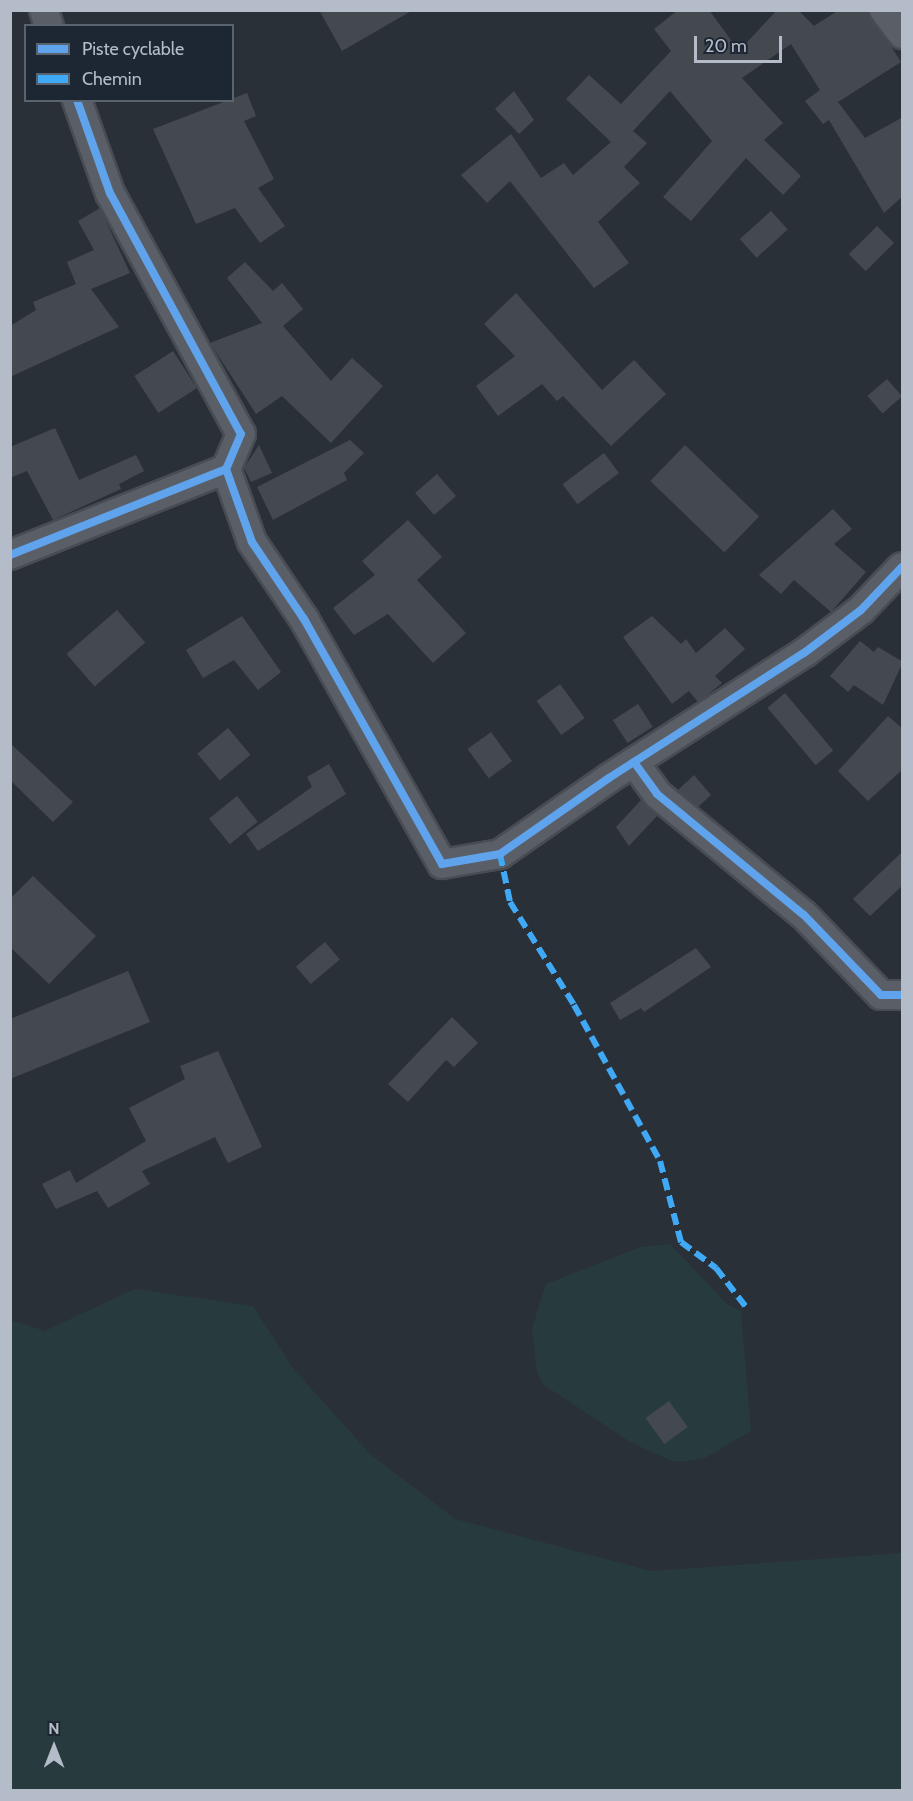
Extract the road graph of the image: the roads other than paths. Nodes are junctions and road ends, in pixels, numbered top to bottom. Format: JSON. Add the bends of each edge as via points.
{"nodes":[{"id":1,"x":884,"y":10,"type":"edge"},
{"id":2,"x":903,"y":34,"type":"edge"},
{"id":3,"x":78,"y":102,"type":"edge"},
{"id":4,"x":226,"y":469,"type":"junction"},
{"id":5,"x":10,"y":555,"type":"edge"},
{"id":6,"x":903,"y":567,"type":"edge"},
{"id":7,"x":634,"y":762,"type":"junction"},
{"id":8,"x":903,"y":996,"type":"edge"}],
"edges":[{"from":1,"to":2,"type":"street"},
{"from":3,"to":4,"type":"street","via":[[110,193],[241,434]]},
{"from":4,"to":5,"type":"street"},
{"from":4,"to":7,"type":"street","via":[[252,543],[304,619],[442,864],[501,854]]},
{"from":6,"to":7,"type":"street","via":[[861,610],[804,653]]},
{"from":7,"to":8,"type":"street","via":[[657,794],[804,915],[881,995]]}]}
